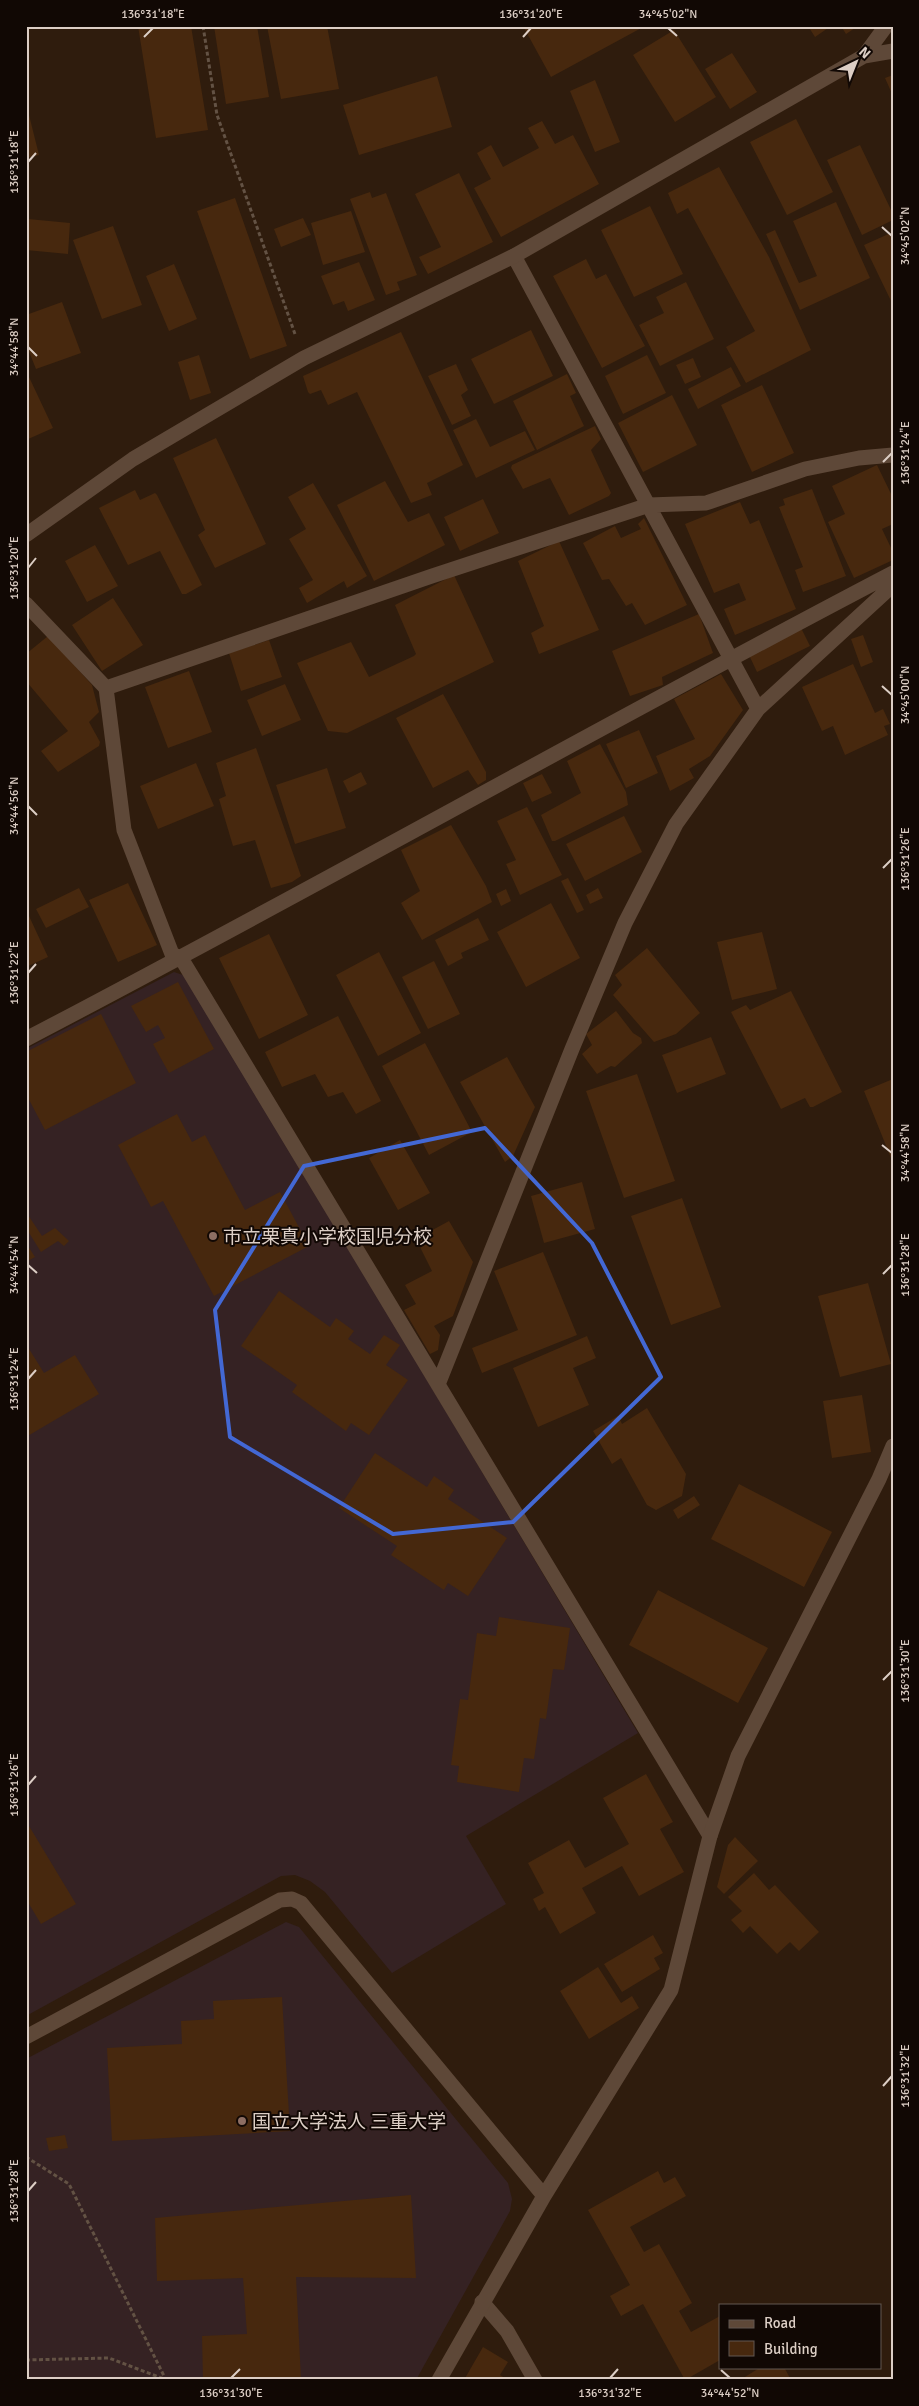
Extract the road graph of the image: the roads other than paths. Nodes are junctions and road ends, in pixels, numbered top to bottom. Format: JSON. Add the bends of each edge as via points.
{"nodes":[{"id":1,"x":886,"y":26,"type":"edge"},
{"id":2,"x":893,"y":51,"type":"edge"},
{"id":3,"x":864,"y":56,"type":"junction"},
{"id":4,"x":514,"y":256,"type":"junction"},
{"id":5,"x":893,"y":455,"type":"edge"},
{"id":6,"x":649,"y":505,"type":"junction"},
{"id":7,"x":26,"y":535,"type":"edge"},
{"id":8,"x":893,"y":573,"type":"edge"},
{"id":9,"x":893,"y":585,"type":"edge"},
{"id":10,"x":26,"y":604,"type":"edge"},
{"id":11,"x":730,"y":658,"type":"junction"},
{"id":12,"x":106,"y":688,"type":"junction"},
{"id":13,"x":758,"y":709,"type":"junction"},
{"id":14,"x":181,"y":958,"type":"junction"},
{"id":15,"x":26,"y":1039,"type":"edge"},
{"id":16,"x":439,"y":1382,"type":"junction"},
{"id":17,"x":893,"y":1446,"type":"edge"},
{"id":18,"x":710,"y":1836,"type":"junction"},
{"id":19,"x":26,"y":2036,"type":"edge"},
{"id":20,"x":544,"y":2196,"type":"junction"},
{"id":21,"x":482,"y":2302,"type":"junction"},
{"id":22,"x":439,"y":2380,"type":"edge"},
{"id":23,"x":535,"y":2380,"type":"edge"}],
"edges":[{"from":1,"to":3,"type":"street"},
{"from":2,"to":3,"type":"street"},
{"from":3,"to":4,"type":"street"},
{"from":4,"to":6,"type":"street"},
{"from":4,"to":7,"type":"street","via":[[304,358],[133,459]]},
{"from":5,"to":6,"type":"street","via":[[805,469],[706,503]]},
{"from":6,"to":11,"type":"street"},
{"from":6,"to":12,"type":"street"},
{"from":8,"to":11,"type":"street"},
{"from":9,"to":13,"type":"street"},
{"from":10,"to":12,"type":"street"},
{"from":11,"to":13,"type":"street"},
{"from":11,"to":14,"type":"street"},
{"from":12,"to":14,"type":"street","via":[[124,830],[172,954]]},
{"from":13,"to":16,"type":"street","via":[[676,824],[625,923]]},
{"from":14,"to":15,"type":"street"},
{"from":14,"to":16,"type":"street"},
{"from":16,"to":18,"type":"street"},
{"from":17,"to":18,"type":"street","via":[[738,1756]]},
{"from":18,"to":20,"type":"street","via":[[671,1990]]},
{"from":19,"to":20,"type":"street","via":[[280,1900],[292,1898],[301,1903]]},
{"from":20,"to":21,"type":"street"},
{"from":21,"to":22,"type":"street"},
{"from":21,"to":23,"type":"street","via":[[507,2331]]}]}
